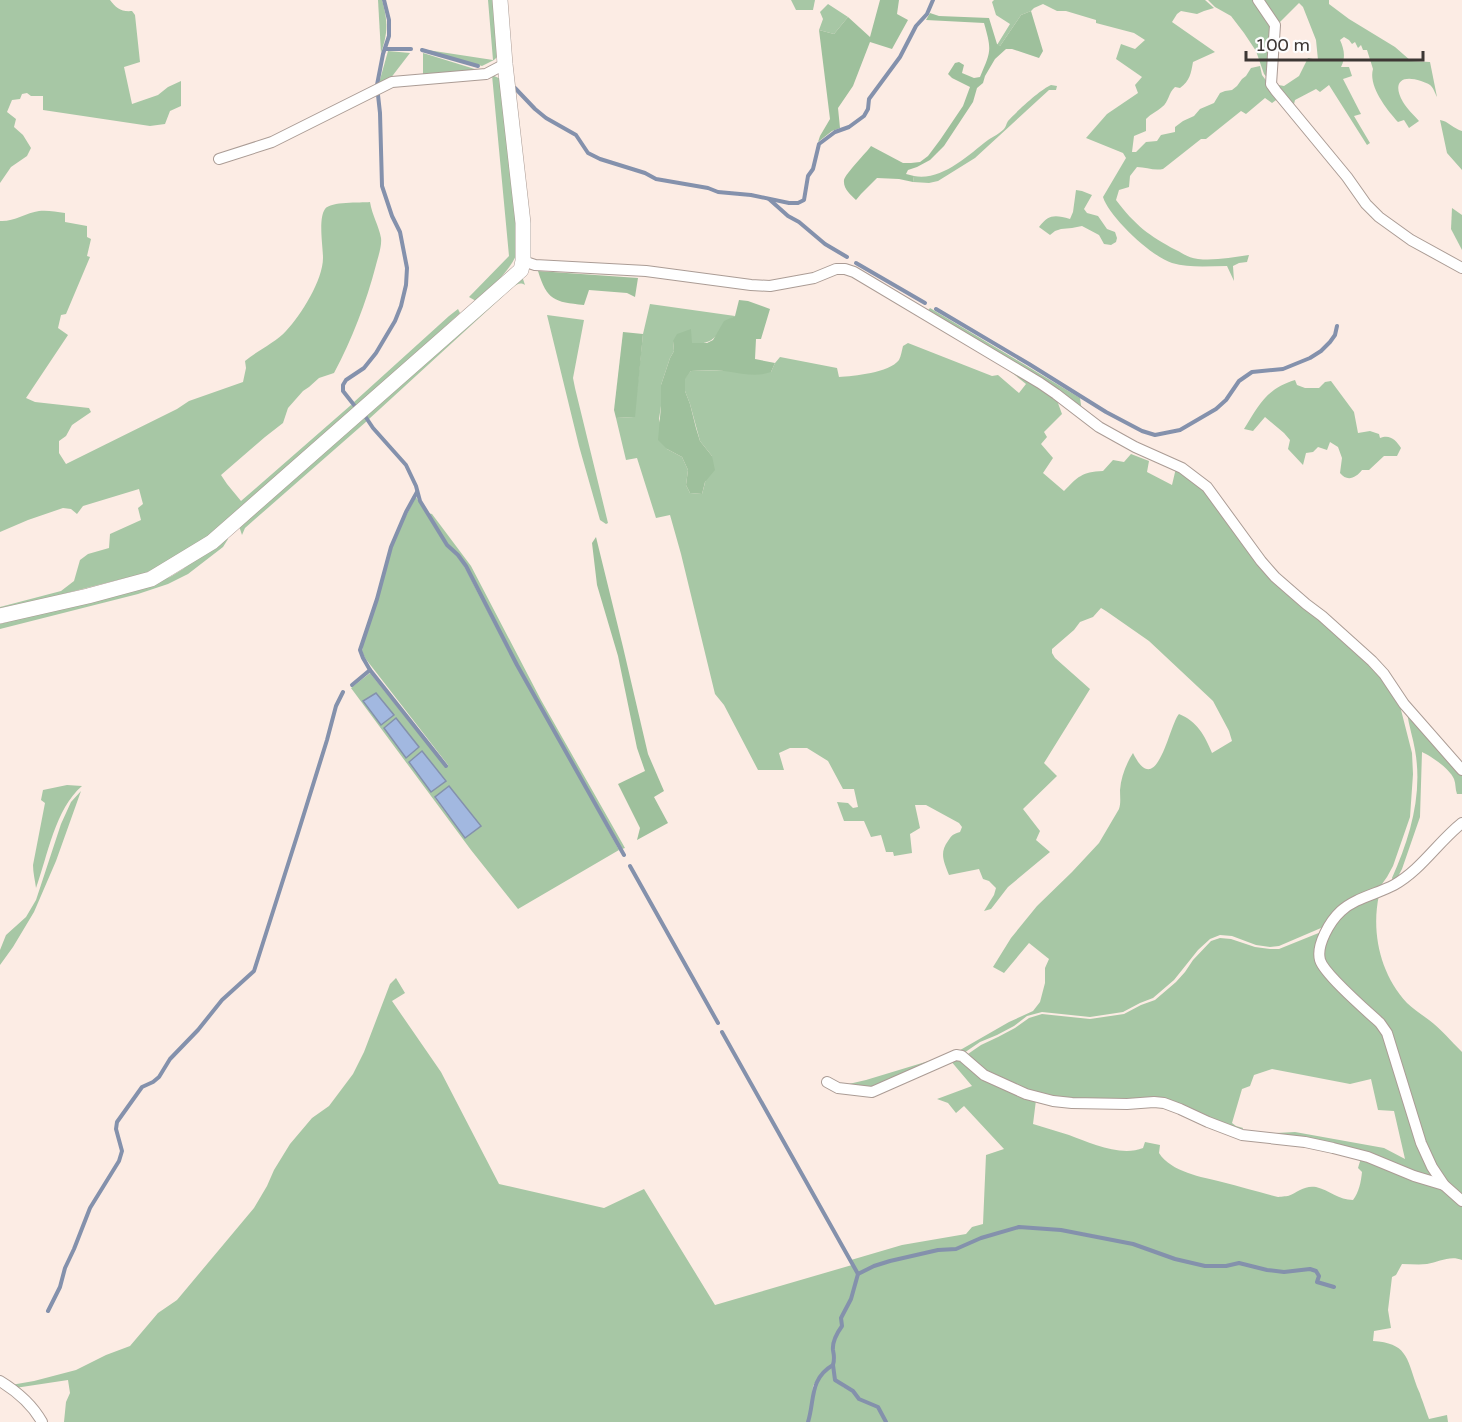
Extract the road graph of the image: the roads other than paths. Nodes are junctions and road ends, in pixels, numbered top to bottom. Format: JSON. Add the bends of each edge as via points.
{"nodes":[{"id":1,"x":500,"y":0,"type":"edge"},
{"id":2,"x":1258,"y":0,"type":"edge"},
{"id":3,"x":505,"y":64,"type":"junction"},
{"id":4,"x":219,"y":159,"type":"dead end"},
{"id":5,"x":523,"y":261,"type":"junction"},
{"id":6,"x":1462,"y":268,"type":"edge"},
{"id":7,"x":0,"y":616,"type":"edge"},
{"id":8,"x":1462,"y":770,"type":"edge"},
{"id":9,"x":1462,"y":823,"type":"edge"},
{"id":10,"x":827,"y":1082,"type":"dead end"},
{"id":11,"x":1444,"y":1185,"type":"junction"},
{"id":12,"x":1462,"y":1201,"type":"edge"},
{"id":13,"x":0,"y":1381,"type":"edge"},
{"id":14,"x":42,"y":1422,"type":"edge"}],
"edges":[{"from":1,"to":3,"type":"main road"},
{"from":2,"to":6,"type":"street","via":[[1275,25],[1271,84],[1276,91],[1379,217]]},
{"from":3,"to":4,"type":"street","via":[[486,74],[392,82],[272,142]]},
{"from":3,"to":5,"type":"main road","via":[[523,223]]},
{"from":5,"to":7,"type":"main road","via":[[521,270],[500,289],[212,542],[151,579]]},
{"from":5,"to":8,"type":"street","via":[[760,286],[806,280],[836,269],[860,275],[1040,383],[1099,428],[1196,478],[1275,577],[1372,661]]},
{"from":9,"to":11,"type":"street","via":[[1410,874],[1340,912],[1323,936],[1319,950],[1320,961],[1328,973],[1387,1033],[1421,1143]]},
{"from":10,"to":11,"type":"street","via":[[838,1088],[872,1092],[956,1055],[962,1056],[984,1075],[1026,1094],[1072,1103],[1164,1103],[1242,1135],[1333,1148]]},
{"from":11,"to":12,"type":"street"},
{"from":13,"to":14,"type":"street","via":[[22,1396]]}]}
